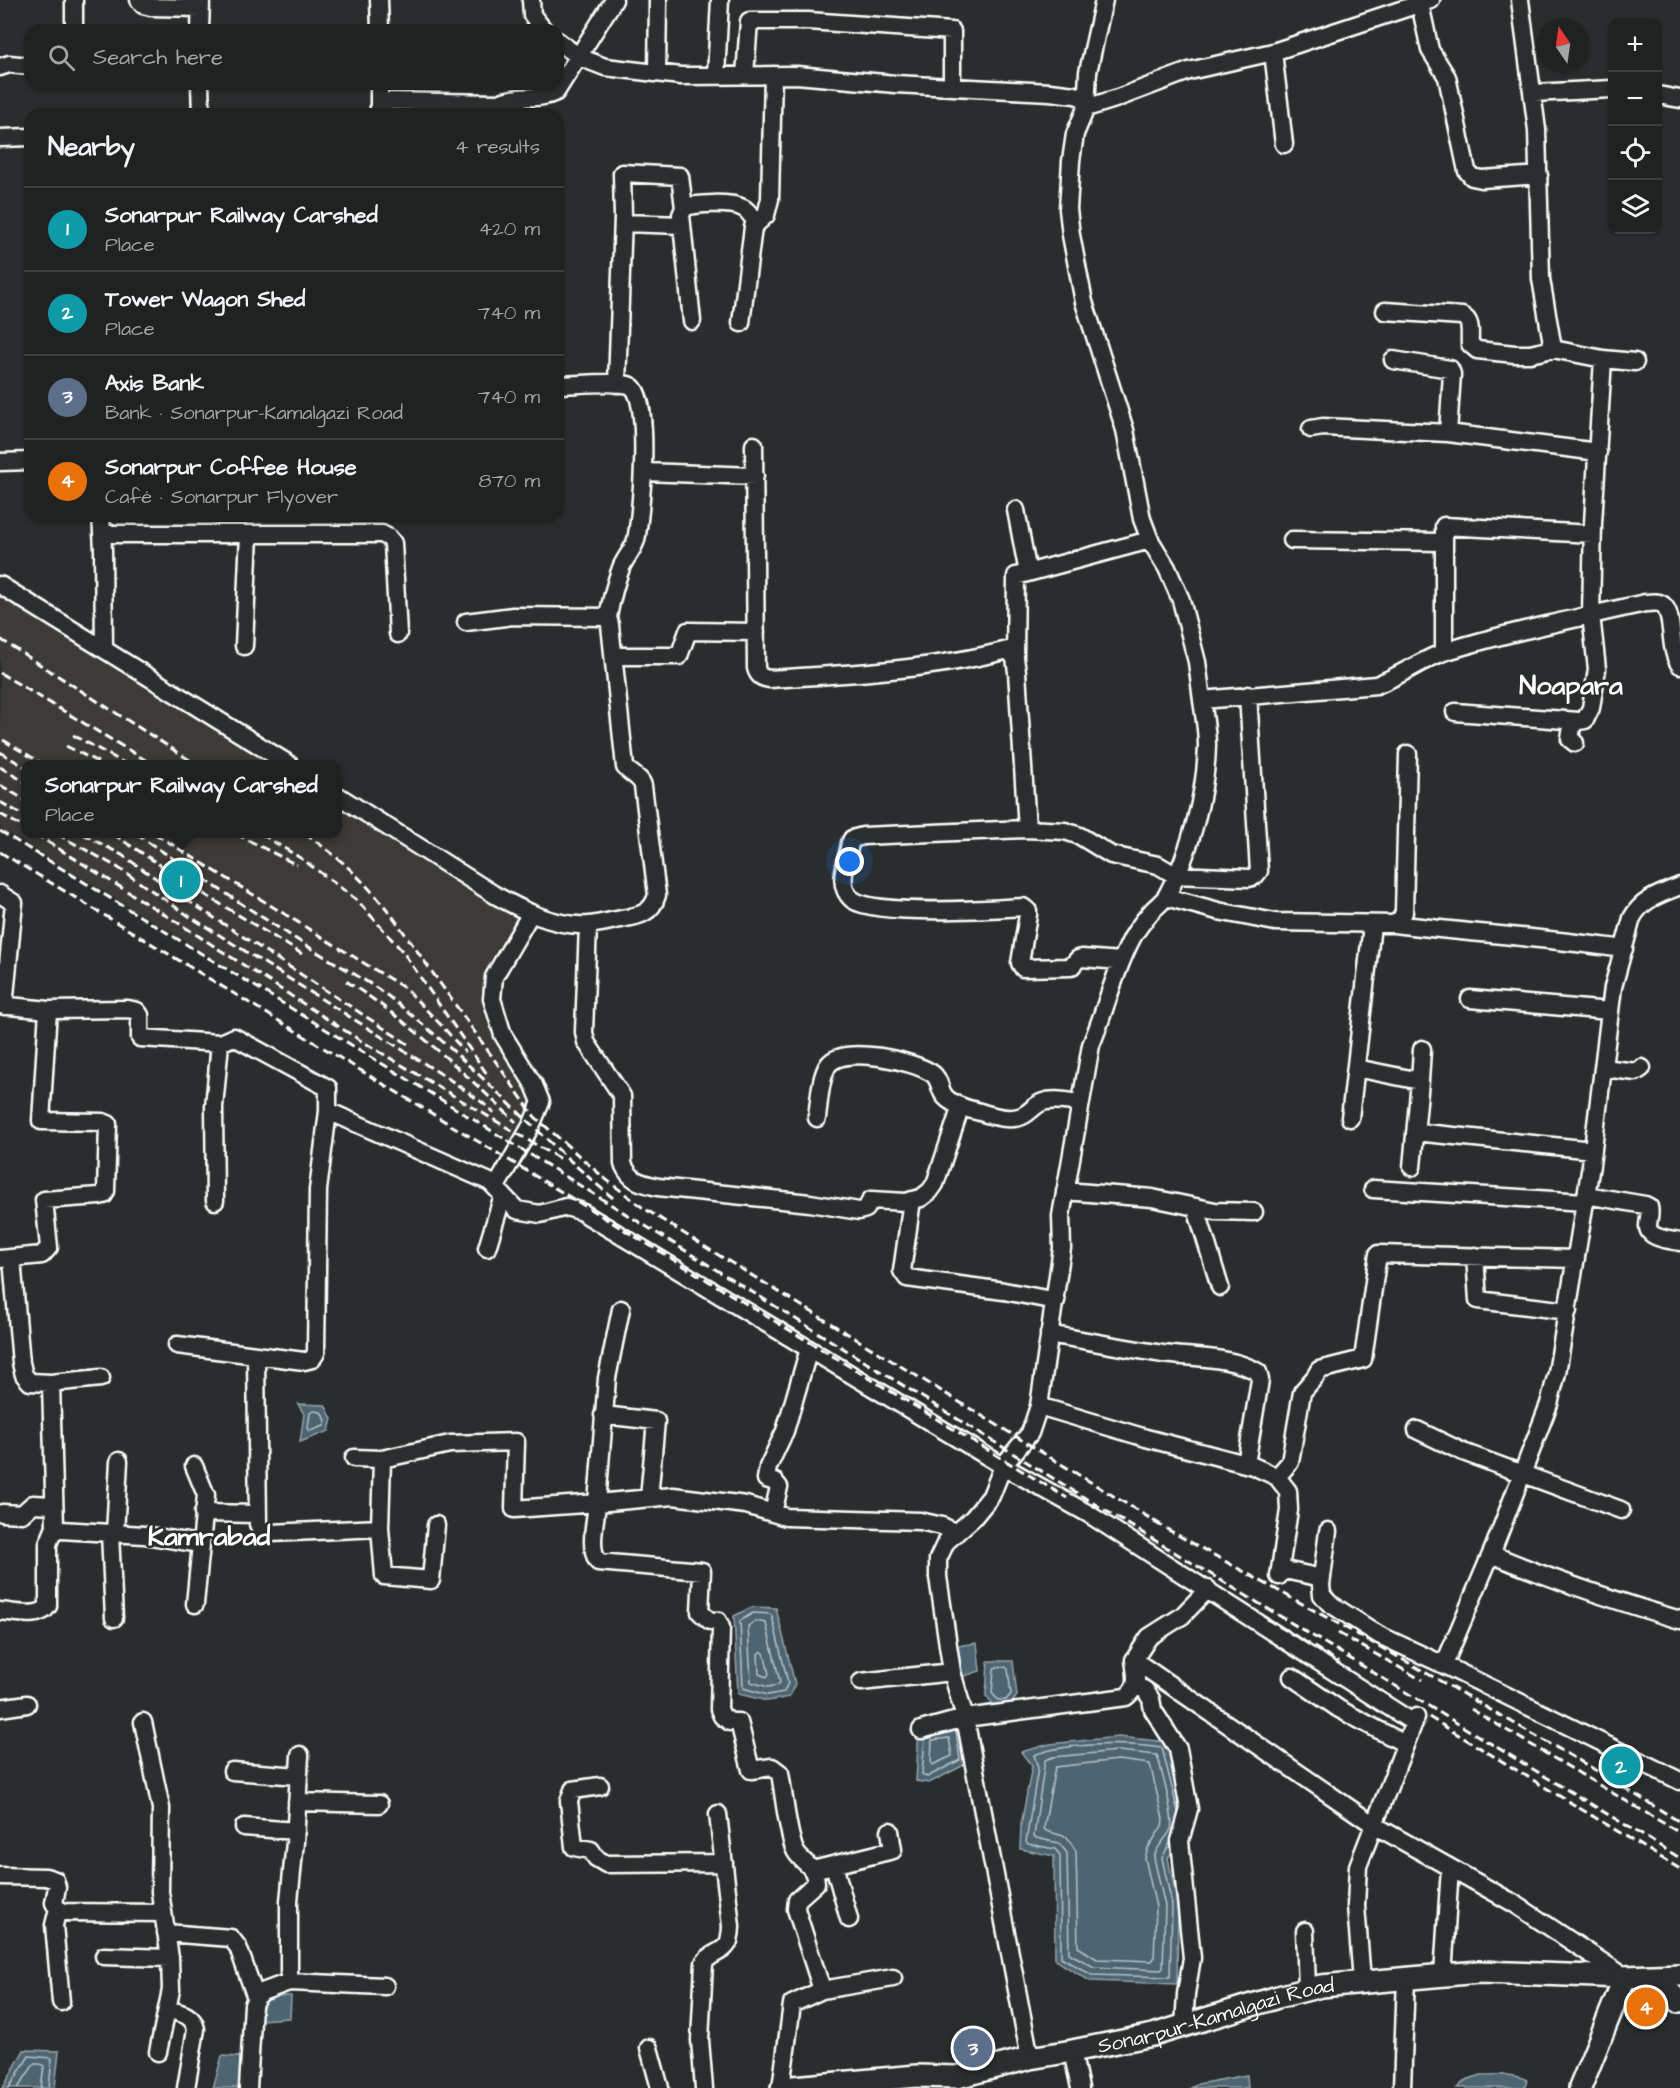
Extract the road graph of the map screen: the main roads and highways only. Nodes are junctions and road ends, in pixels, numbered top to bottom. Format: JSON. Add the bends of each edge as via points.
{"nodes":[{"id":1,"x":1680,"y":1976,"type":"edge"},
{"id":2,"x":1625,"y":1977,"type":"junction"},
{"id":3,"x":1653,"y":1977,"type":"junction"},
{"id":4,"x":1680,"y":2002,"type":"edge"},
{"id":5,"x":781,"y":2088,"type":"edge"},
{"id":6,"x":1580,"y":2088,"type":"edge"}],
"edges":[{"from":1,"to":3,"type":"main road","name":"Sonarpur-Kamalgazi Road"},
{"from":2,"to":3,"type":"main road","name":"Sonarpur-Kamalgazi Road"},
{"from":2,"to":5,"type":"main road","name":"Sonarpur-Kamalgazi Road","via":[[1479,1972],[1362,1981],[1307,1989],[1153,2035],[1030,2058],[957,2077],[917,2076]]},
{"from":2,"to":6,"type":"main road"},
{"from":3,"to":4,"type":"main road"}]}
